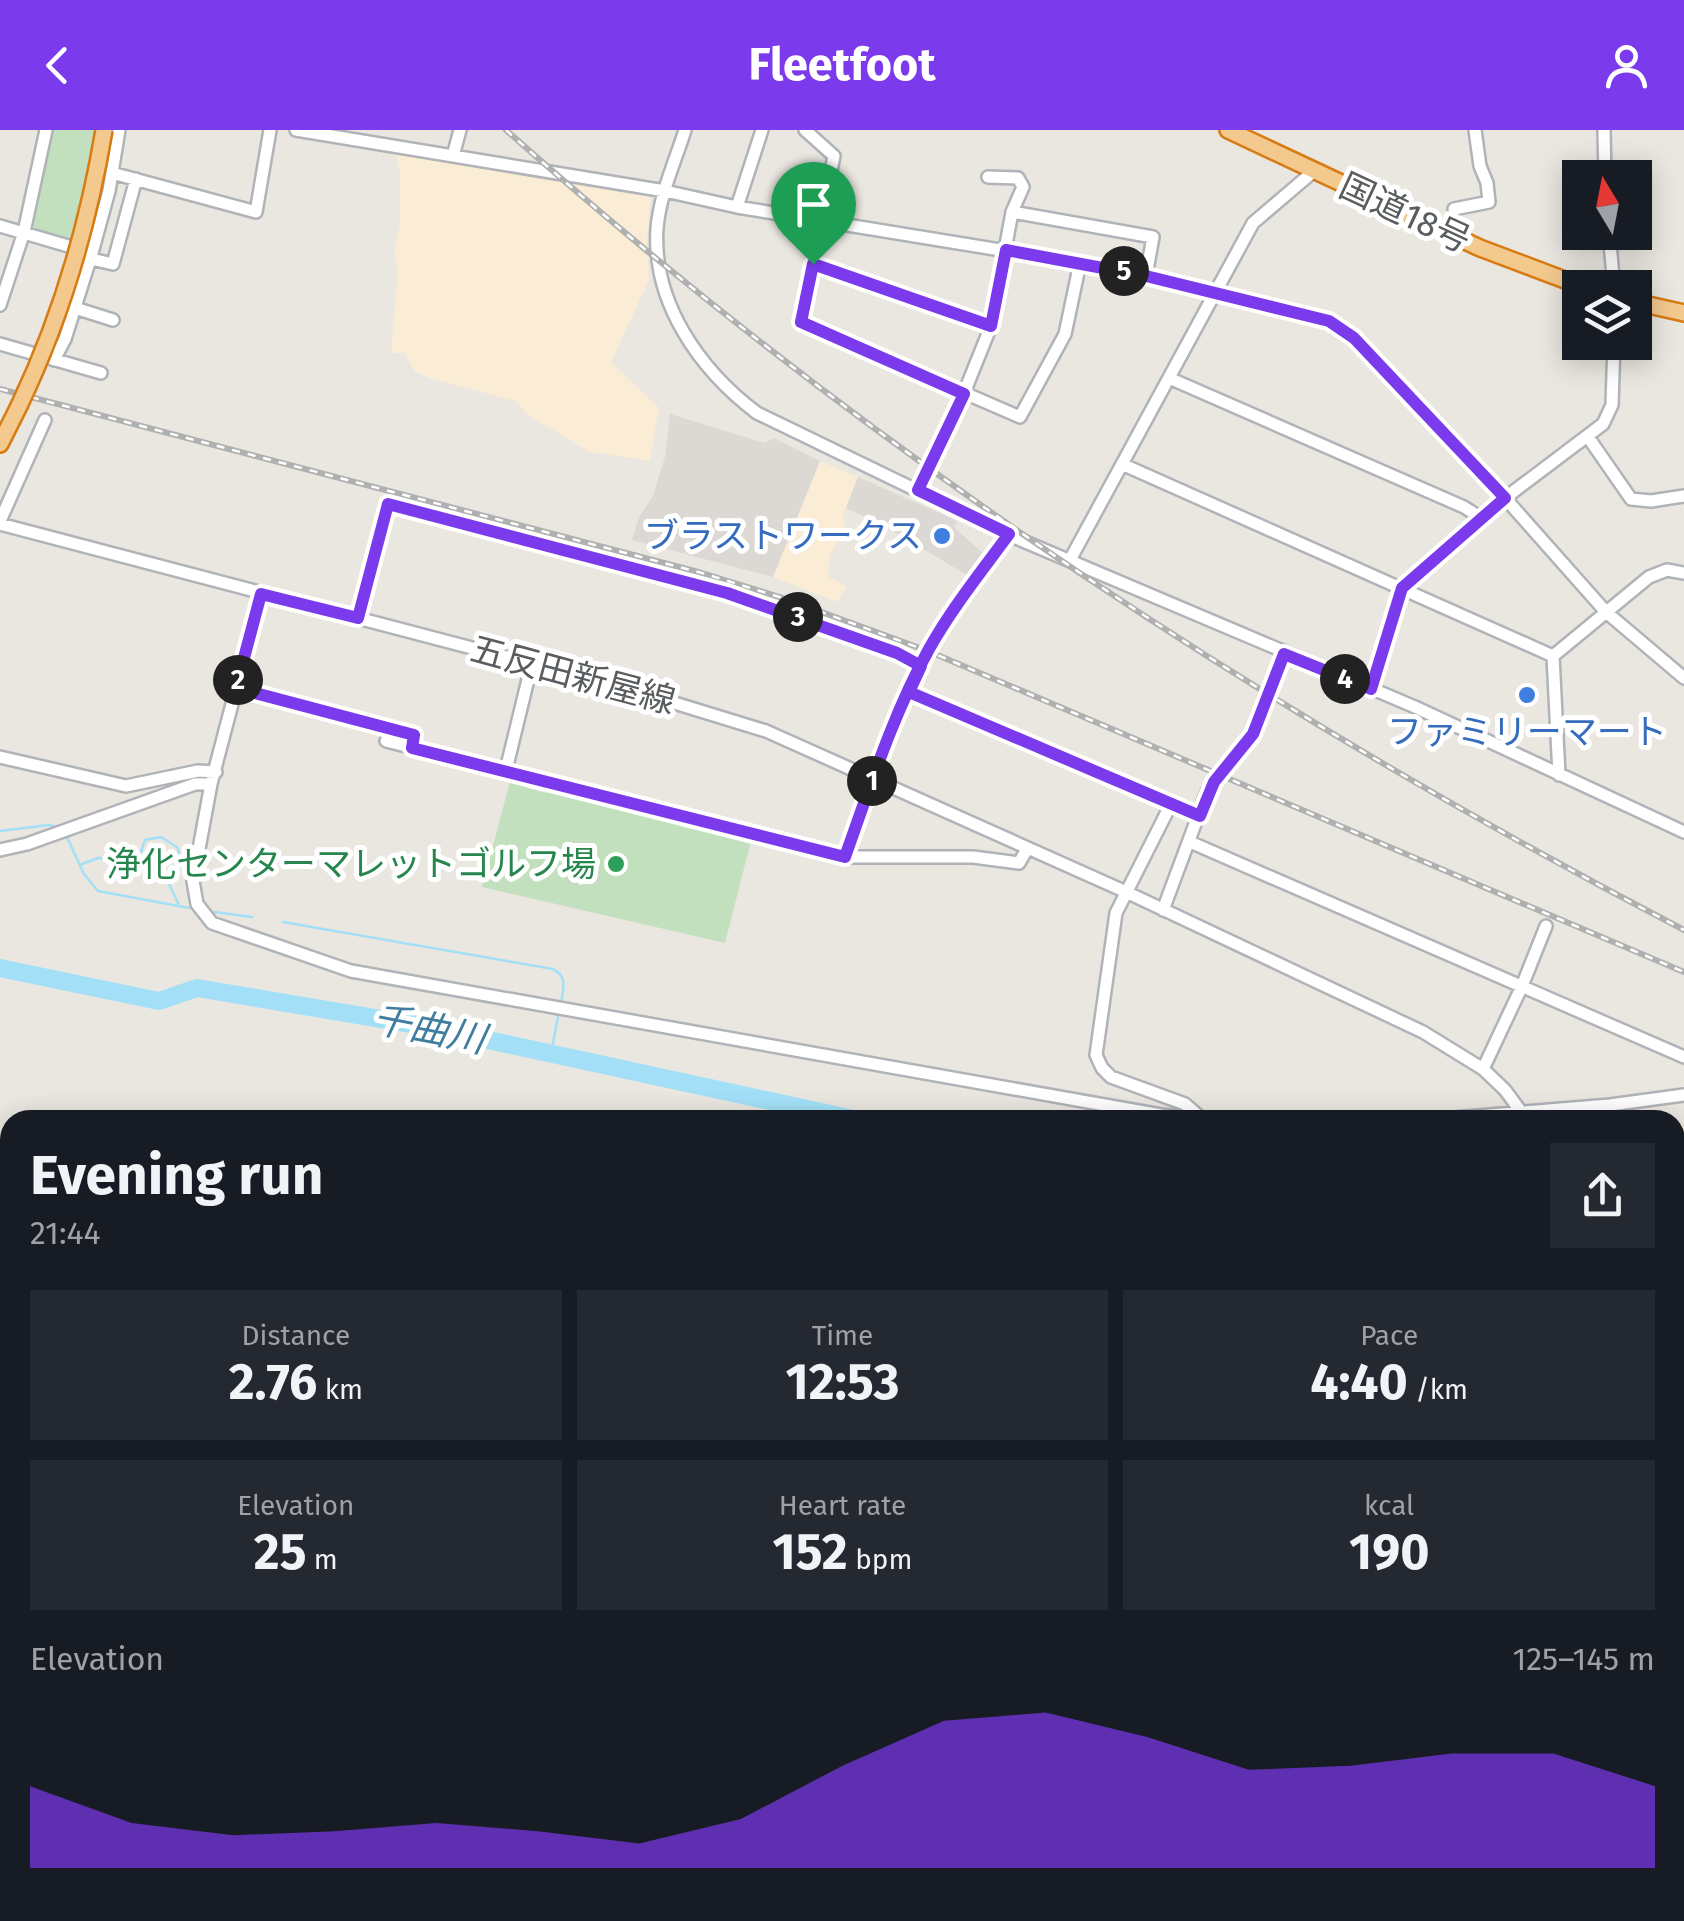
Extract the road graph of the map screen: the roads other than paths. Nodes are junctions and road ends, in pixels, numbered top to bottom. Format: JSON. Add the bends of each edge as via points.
{"nodes":[{"id":1,"x":46,"y":130,"type":"edge"},
{"id":2,"x":104,"y":130,"type":"edge"},
{"id":3,"x":119,"y":130,"type":"edge"},
{"id":4,"x":270,"y":130,"type":"edge"},
{"id":5,"x":296,"y":130,"type":"edge"},
{"id":6,"x":460,"y":130,"type":"edge"},
{"id":7,"x":686,"y":130,"type":"edge"},
{"id":8,"x":762,"y":130,"type":"edge"},
{"id":9,"x":805,"y":130,"type":"edge"},
{"id":10,"x":1228,"y":130,"type":"edge"},
{"id":11,"x":1476,"y":130,"type":"edge"},
{"id":12,"x":1604,"y":130,"type":"edge"},
{"id":13,"x":453,"y":156,"type":"junction"},
{"id":14,"x":1605,"y":160,"type":"edge"},
{"id":15,"x":1314,"y":171,"type":"junction"},
{"id":16,"x":112,"y":173,"type":"junction"},
{"id":17,"x":988,"y":178,"type":"dead end"},
{"id":18,"x":136,"y":179,"type":"junction"},
{"id":19,"x":665,"y":191,"type":"junction"},
{"id":20,"x":737,"y":208,"type":"junction"},
{"id":21,"x":1454,"y":209,"type":"dead end"},
{"id":22,"x":1012,"y":212,"type":"junction"},
{"id":23,"x":820,"y":221,"type":"junction"},
{"id":24,"x":0,"y":226,"type":"edge"},
{"id":25,"x":24,"y":232,"type":"junction"},
{"id":26,"x":1006,"y":250,"type":"junction"},
{"id":27,"x":92,"y":256,"type":"junction"},
{"id":28,"x":1080,"y":263,"type":"junction"},
{"id":29,"x":813,"y":264,"type":"junction"},
{"id":30,"x":1146,"y":276,"type":"junction"},
{"id":31,"x":1562,"y":279,"type":"edge"},
{"id":32,"x":1217,"y":294,"type":"junction"},
{"id":33,"x":0,"y":305,"type":"edge"},
{"id":34,"x":1652,"y":306,"type":"edge"},
{"id":35,"x":75,"y":308,"type":"junction"},
{"id":36,"x":1684,"y":313,"type":"edge"},
{"id":37,"x":113,"y":320,"type":"dead end"},
{"id":38,"x":991,"y":326,"type":"junction"},
{"id":39,"x":0,"y":344,"type":"edge"},
{"id":40,"x":54,"y":360,"type":"junction"},
{"id":41,"x":1613,"y":360,"type":"edge"},
{"id":42,"x":101,"y":373,"type":"dead end"},
{"id":43,"x":1169,"y":378,"type":"junction"},
{"id":44,"x":964,"y":394,"type":"junction"},
{"id":45,"x":44,"y":420,"type":"dead end"},
{"id":46,"x":1588,"y":437,"type":"junction"},
{"id":47,"x":0,"y":444,"type":"edge"},
{"id":48,"x":1124,"y":464,"type":"junction"},
{"id":49,"x":918,"y":490,"type":"junction"},
{"id":50,"x":1684,"y":496,"type":"edge"},
{"id":51,"x":1505,"y":498,"type":"junction"},
{"id":52,"x":1481,"y":518,"type":"junction"},
{"id":53,"x":0,"y":522,"type":"edge"},
{"id":54,"x":1009,"y":534,"type":"junction"},
{"id":55,"x":1071,"y":558,"type":"junction"},
{"id":56,"x":1684,"y":573,"type":"edge"},
{"id":57,"x":1402,"y":588,"type":"junction"},
{"id":58,"x":261,"y":594,"type":"junction"},
{"id":59,"x":1606,"y":612,"type":"junction"},
{"id":60,"x":358,"y":618,"type":"junction"},
{"id":61,"x":1284,"y":654,"type":"junction"},
{"id":62,"x":1552,"y":656,"type":"junction"},
{"id":63,"x":532,"y":662,"type":"junction"},
{"id":64,"x":921,"y":666,"type":"junction"},
{"id":65,"x":1684,"y":678,"type":"edge"},
{"id":66,"x":236,"y":688,"type":"junction"},
{"id":67,"x":1371,"y":689,"type":"junction"},
{"id":68,"x":909,"y":692,"type":"junction"},
{"id":69,"x":386,"y":741,"type":"dead end"},
{"id":70,"x":412,"y":748,"type":"junction"},
{"id":71,"x":0,"y":757,"type":"edge"},
{"id":72,"x":506,"y":770,"type":"junction"},
{"id":73,"x":1560,"y":775,"type":"junction"},
{"id":74,"x":214,"y":778,"type":"junction"},
{"id":75,"x":874,"y":778,"type":"junction"},
{"id":76,"x":1170,"y":806,"type":"junction"},
{"id":77,"x":1200,"y":816,"type":"junction"},
{"id":78,"x":1684,"y":832,"type":"edge"},
{"id":79,"x":1190,"y":842,"type":"junction"},
{"id":80,"x":1026,"y":849,"type":"junction"},
{"id":81,"x":0,"y":850,"type":"edge"},
{"id":82,"x":845,"y":857,"type":"junction"},
{"id":83,"x":1124,"y":891,"type":"junction"},
{"id":84,"x":1163,"y":910,"type":"junction"},
{"id":85,"x":1546,"y":926,"type":"dead end"},
{"id":86,"x":1522,"y":986,"type":"junction"},
{"id":87,"x":1684,"y":1057,"type":"edge"},
{"id":88,"x":1483,"y":1069,"type":"junction"},
{"id":89,"x":1684,"y":1095,"type":"edge"},
{"id":90,"x":1139,"y":1110,"type":"edge"},
{"id":91,"x":1194,"y":1110,"type":"edge"},
{"id":92,"x":1519,"y":1110,"type":"edge"},
{"id":93,"x":1576,"y":1110,"type":"edge"}],
"edges":[{"from":1,"to":25,"type":"street"},
{"from":2,"to":47,"type":"highway","bridge":true,"via":[[72,272]]},
{"from":3,"to":16,"type":"street"},
{"from":4,"to":18,"type":"street","via":[[256,212]]},
{"from":5,"to":13,"type":"street"},
{"from":6,"to":13,"type":"street"},
{"from":7,"to":19,"type":"street"},
{"from":8,"to":20,"type":"street"},
{"from":9,"to":23,"type":"street","via":[[834,156]]},
{"from":10,"to":15,"type":"highway","name":"国道18号"},
{"from":11,"to":21,"type":"street","via":[[1489,202]]},
{"from":12,"to":14,"type":"street"},
{"from":13,"to":19,"type":"street"},
{"from":15,"to":31,"type":"highway","name":"国道18号"},
{"from":15,"to":32,"type":"street","via":[[1253,223]]},
{"from":16,"to":18,"type":"street"},
{"from":16,"to":27,"type":"street"},
{"from":17,"to":22,"type":"street","via":[[1018,178],[1022,187]]},
{"from":18,"to":27,"type":"street","via":[[112,264]]},
{"from":19,"to":20,"type":"street"},
{"from":19,"to":49,"type":"street","via":[[659,266],[697,354],[768,420]]},
{"from":20,"to":23,"type":"street"},
{"from":22,"to":26,"type":"street"},
{"from":22,"to":30,"type":"street","via":[[1152,237]]},
{"from":23,"to":26,"type":"street"},
{"from":23,"to":29,"type":"street"},
{"from":24,"to":25,"type":"street"},
{"from":25,"to":27,"type":"street"},
{"from":25,"to":33,"type":"street"},
{"from":26,"to":28,"type":"street"},
{"from":26,"to":38,"type":"street"},
{"from":27,"to":35,"type":"street"},
{"from":28,"to":30,"type":"street"},
{"from":28,"to":44,"type":"street","via":[[1065,334],[1020,417]]},
{"from":29,"to":38,"type":"street"},
{"from":29,"to":44,"type":"street","via":[[801,322]]},
{"from":30,"to":32,"type":"street"},
{"from":32,"to":43,"type":"street"},
{"from":32,"to":51,"type":"street","via":[[1342,328]]},
{"from":34,"to":36,"type":"highway"},
{"from":35,"to":37,"type":"street"},
{"from":35,"to":40,"type":"street"},
{"from":38,"to":44,"type":"street"},
{"from":39,"to":40,"type":"street"},
{"from":40,"to":42,"type":"street"},
{"from":41,"to":46,"type":"street","via":[[1612,406]]},
{"from":43,"to":48,"type":"street"},
{"from":43,"to":52,"type":"street"},
{"from":44,"to":49,"type":"street"},
{"from":45,"to":53,"type":"street"},
{"from":46,"to":50,"type":"street","via":[[1631,499]]},
{"from":46,"to":51,"type":"street"},
{"from":48,"to":55,"type":"street"},
{"from":48,"to":57,"type":"street"},
{"from":49,"to":54,"type":"street"},
{"from":51,"to":52,"type":"street"},
{"from":51,"to":59,"type":"street"},
{"from":52,"to":57,"type":"street"},
{"from":53,"to":58,"type":"street","name":"五反田新屋線"},
{"from":54,"to":55,"type":"street"},
{"from":54,"to":64,"type":"street"},
{"from":55,"to":61,"type":"street"},
{"from":56,"to":59,"type":"street","via":[[1649,577]]},
{"from":57,"to":62,"type":"street"},
{"from":57,"to":67,"type":"street"},
{"from":58,"to":60,"type":"street","name":"五反田新屋線"},
{"from":58,"to":66,"type":"street"},
{"from":59,"to":62,"type":"street"},
{"from":59,"to":65,"type":"street"},
{"from":60,"to":63,"type":"street","name":"五反田新屋線"},
{"from":60,"to":64,"type":"street","via":[[388,504],[727,593]]},
{"from":61,"to":67,"type":"street"},
{"from":61,"to":77,"type":"street","via":[[1253,734],[1214,782]]},
{"from":62,"to":73,"type":"street"},
{"from":63,"to":72,"type":"street"},
{"from":63,"to":75,"type":"street","name":"五反田新屋線","via":[[728,718]]},
{"from":64,"to":68,"type":"street"},
{"from":66,"to":70,"type":"street","via":[[414,735]]},
{"from":66,"to":74,"type":"street"},
{"from":67,"to":73,"type":"street"},
{"from":68,"to":75,"type":"street"},
{"from":68,"to":76,"type":"street"},
{"from":69,"to":70,"type":"street"},
{"from":70,"to":72,"type":"street"},
{"from":71,"to":74,"type":"street","via":[[126,786],[198,771]]},
{"from":72,"to":82,"type":"street"},
{"from":73,"to":78,"type":"street"},
{"from":74,"to":81,"type":"street"},
{"from":74,"to":90,"type":"street","via":[[194,881],[202,913],[212,923],[351,972]]},
{"from":75,"to":80,"type":"street","name":"五反田新屋線"},
{"from":75,"to":82,"type":"street"},
{"from":76,"to":77,"type":"street"},
{"from":76,"to":83,"type":"street"},
{"from":77,"to":79,"type":"street"},
{"from":79,"to":84,"type":"street"},
{"from":79,"to":86,"type":"street"},
{"from":80,"to":82,"type":"street","via":[[1019,863]]},
{"from":80,"to":83,"type":"street","name":"五反田新屋線"},
{"from":83,"to":84,"type":"street","name":"五反田新屋線"},
{"from":83,"to":91,"type":"street","via":[[1111,933],[1098,1062],[1111,1077]]},
{"from":84,"to":88,"type":"street","name":"五反田新屋線","via":[[1423,1032]]},
{"from":85,"to":86,"type":"street"},
{"from":86,"to":87,"type":"street"},
{"from":86,"to":88,"type":"street"},
{"from":88,"to":92,"type":"street","name":"五反田新屋線"},
{"from":89,"to":93,"type":"street"}]}
